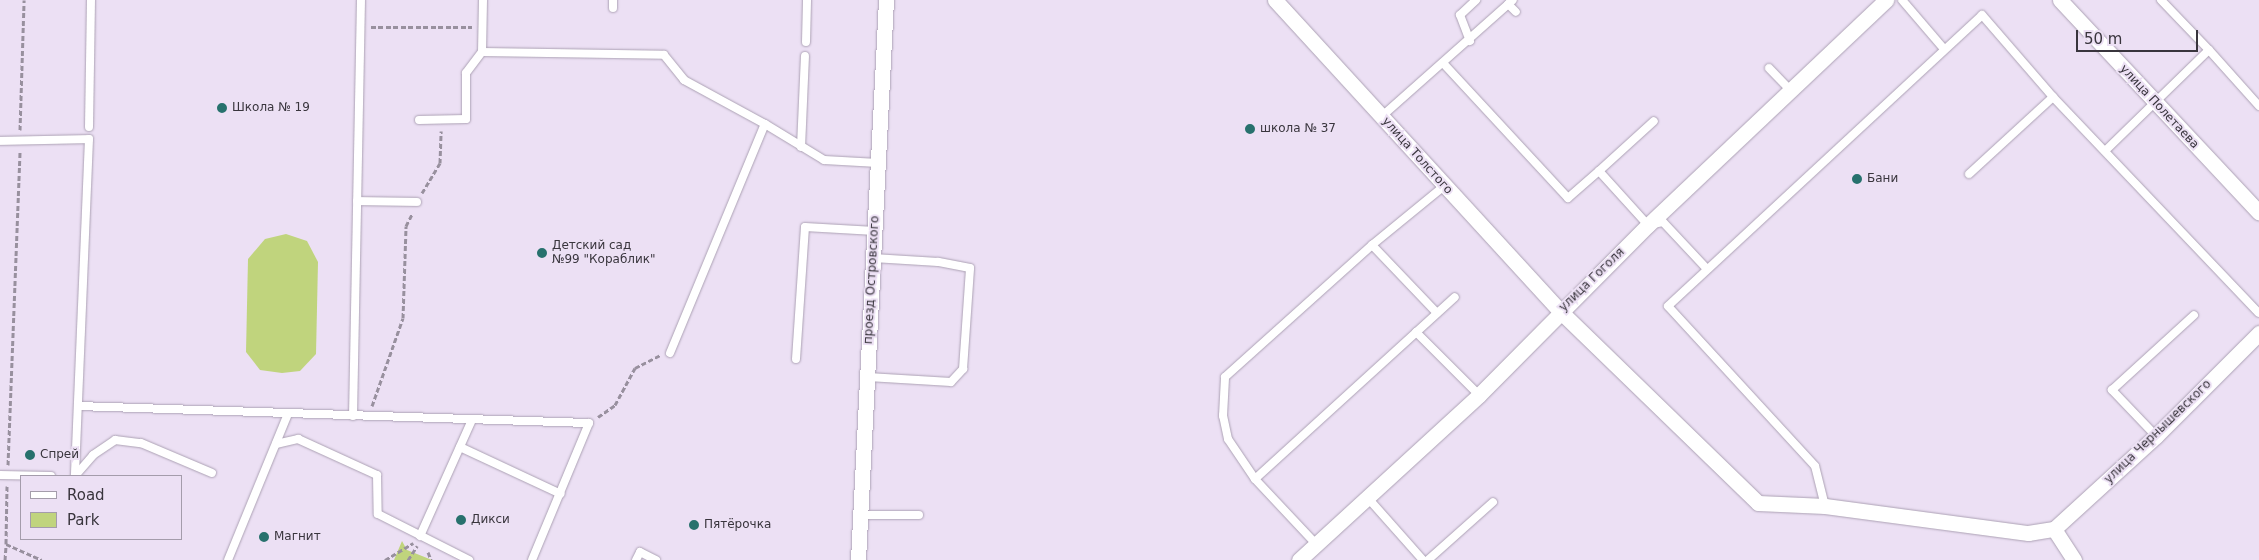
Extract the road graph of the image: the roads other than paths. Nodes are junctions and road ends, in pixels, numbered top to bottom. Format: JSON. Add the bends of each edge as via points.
{"nodes":[{"id":1,"x":91,"y":0,"type":"edge"},
{"id":2,"x":361,"y":0,"type":"edge"},
{"id":3,"x":483,"y":0,"type":"edge"},
{"id":4,"x":807,"y":0,"type":"edge"},
{"id":5,"x":886,"y":0,"type":"edge"},
{"id":6,"x":1276,"y":0,"type":"edge"},
{"id":7,"x":1476,"y":0,"type":"edge"},
{"id":8,"x":1886,"y":0,"type":"edge"},
{"id":9,"x":1902,"y":0,"type":"edge"},
{"id":10,"x":2060,"y":0,"type":"edge"},
{"id":11,"x":2161,"y":0,"type":"edge"},
{"id":12,"x":1511,"y":2,"type":"edge"},
{"id":13,"x":1516,"y":12,"type":"dead end"},
{"id":14,"x":1470,"y":41,"type":"junction"},
{"id":15,"x":806,"y":42,"type":"dead end"},
{"id":16,"x":1944,"y":49,"type":"junction"},
{"id":17,"x":2209,"y":50,"type":"junction"},
{"id":18,"x":482,"y":52,"type":"junction"},
{"id":19,"x":805,"y":56,"type":"dead end"},
{"id":20,"x":1443,"y":63,"type":"junction"},
{"id":21,"x":1769,"y":68,"type":"dead end"},
{"id":22,"x":1790,"y":90,"type":"junction"},
{"id":23,"x":2053,"y":97,"type":"junction"},
{"id":24,"x":2155,"y":102,"type":"junction"},
{"id":25,"x":2259,"y":106,"type":"edge"},
{"id":26,"x":1381,"y":117,"type":"junction"},
{"id":27,"x":419,"y":120,"type":"dead end"},
{"id":28,"x":1654,"y":121,"type":"dead end"},
{"id":29,"x":765,"y":124,"type":"junction"},
{"id":30,"x":88,"y":127,"type":"dead end"},
{"id":31,"x":0,"y":140,"type":"edge"},
{"id":32,"x":801,"y":147,"type":"junction"},
{"id":33,"x":2105,"y":150,"type":"junction"},
{"id":34,"x":878,"y":163,"type":"junction"},
{"id":35,"x":1599,"y":171,"type":"junction"},
{"id":36,"x":1969,"y":174,"type":"dead end"},
{"id":37,"x":1444,"y":186,"type":"junction"},
{"id":38,"x":357,"y":201,"type":"junction"},
{"id":39,"x":417,"y":202,"type":"road end"},
{"id":40,"x":2259,"y":213,"type":"edge"},
{"id":41,"x":1648,"y":225,"type":"junction"},
{"id":42,"x":875,"y":231,"type":"junction"},
{"id":43,"x":1372,"y":245,"type":"junction"},
{"id":44,"x":873,"y":258,"type":"junction"},
{"id":45,"x":1706,"y":268,"type":"junction"},
{"id":46,"x":1455,"y":296,"type":"dead end"},
{"id":47,"x":1560,"y":311,"type":"junction"},
{"id":48,"x":1437,"y":313,"type":"junction"},
{"id":49,"x":2259,"y":313,"type":"edge"},
{"id":50,"x":2194,"y":315,"type":"dead end"},
{"id":51,"x":1416,"y":332,"type":"junction"},
{"id":52,"x":2259,"y":333,"type":"edge"},
{"id":53,"x":670,"y":353,"type":"road end"},
{"id":54,"x":796,"y":359,"type":"dead end"},
{"id":55,"x":868,"y":377,"type":"junction"},
{"id":56,"x":1479,"y":395,"type":"junction"},
{"id":57,"x":78,"y":406,"type":"junction"},
{"id":58,"x":288,"y":414,"type":"junction"},
{"id":59,"x":353,"y":416,"type":"junction"},
{"id":60,"x":472,"y":420,"type":"junction"},
{"id":61,"x":2156,"y":436,"type":"junction"},
{"id":62,"x":276,"y":444,"type":"junction"},
{"id":63,"x":460,"y":447,"type":"junction"},
{"id":64,"x":212,"y":473,"type":"dead end"},
{"id":65,"x":4,"y":475,"type":"edge"},
{"id":66,"x":20,"y":475,"type":"edge"},
{"id":67,"x":75,"y":475,"type":"edge"},
{"id":68,"x":76,"y":475,"type":"edge"},
{"id":69,"x":1255,"y":479,"type":"junction"},
{"id":70,"x":560,"y":494,"type":"junction"},
{"id":71,"x":1366,"y":497,"type":"junction"},
{"id":72,"x":1492,"y":502,"type":"dead end"},
{"id":73,"x":1825,"y":506,"type":"junction"},
{"id":74,"x":860,"y":515,"type":"junction"},
{"id":75,"x":919,"y":515,"type":"dead end"},
{"id":76,"x":2054,"y":529,"type":"junction"},
{"id":77,"x":421,"y":537,"type":"junction"},
{"id":78,"x":1316,"y":544,"type":"junction"},
{"id":79,"x":228,"y":560,"type":"edge"},
{"id":80,"x":469,"y":560,"type":"edge"},
{"id":81,"x":532,"y":560,"type":"edge"},
{"id":82,"x":636,"y":560,"type":"edge"},
{"id":83,"x":656,"y":560,"type":"edge"},
{"id":84,"x":858,"y":560,"type":"edge"},
{"id":85,"x":1299,"y":560,"type":"edge"},
{"id":86,"x":1423,"y":560,"type":"edge"},
{"id":87,"x":1428,"y":560,"type":"edge"},
{"id":88,"x":2074,"y":560,"type":"edge"}],
"edges":[{"from":1,"to":30,"type":"lane"},
{"from":2,"to":38,"type":"lane"},
{"from":3,"to":18,"type":"lane"},
{"from":4,"to":15,"type":"lane"},
{"from":5,"to":34,"type":"street","name":"проезд Островского"},
{"from":6,"to":26,"type":"street","name":"улица Толстого"},
{"from":7,"to":14,"type":"lane","via":[[1460,15]]},
{"from":8,"to":22,"type":"street","name":"улица Гоголя"},
{"from":9,"to":16,"type":"lane"},
{"from":10,"to":24,"type":"street","name":"улица Полетаева"},
{"from":11,"to":17,"type":"lane"},
{"from":12,"to":13,"type":"lane"},
{"from":12,"to":14,"type":"lane"},
{"from":14,"to":20,"type":"lane"},
{"from":16,"to":23,"type":"lane","via":[[1982,15]]},
{"from":16,"to":45,"type":"lane"},
{"from":17,"to":24,"type":"lane"},
{"from":17,"to":25,"type":"lane"},
{"from":18,"to":27,"type":"lane","via":[[466,74],[466,119]]},
{"from":18,"to":29,"type":"lane","via":[[664,55],[684,80]]},
{"from":19,"to":32,"type":"lane"},
{"from":20,"to":26,"type":"lane"},
{"from":20,"to":35,"type":"lane","via":[[1568,198]]},
{"from":21,"to":22,"type":"lane"},
{"from":22,"to":41,"type":"street","name":"улица Гоголя"},
{"from":23,"to":33,"type":"lane"},
{"from":23,"to":36,"type":"lane"},
{"from":24,"to":33,"type":"lane"},
{"from":24,"to":40,"type":"street","name":"улица Полетаева"},
{"from":26,"to":37,"type":"street","name":"улица Толстого"},
{"from":28,"to":35,"type":"lane"},
{"from":29,"to":32,"type":"lane"},
{"from":29,"to":53,"type":"lane"},
{"from":31,"to":57,"type":"lane","via":[[88,138]]},
{"from":32,"to":34,"type":"lane","via":[[824,160]]},
{"from":33,"to":49,"type":"lane"},
{"from":34,"to":42,"type":"street","name":"проезд Островского"},
{"from":35,"to":41,"type":"lane"},
{"from":37,"to":43,"type":"lane"},
{"from":37,"to":47,"type":"street","name":"улица Толстого"},
{"from":38,"to":39,"type":"lane"},
{"from":38,"to":59,"type":"lane"},
{"from":41,"to":45,"type":"lane","via":[[1663,222]]},
{"from":41,"to":47,"type":"street","name":"улица Гоголя"},
{"from":42,"to":44,"type":"street","name":"проезд Островского"},
{"from":42,"to":54,"type":"lane","via":[[805,227]]},
{"from":43,"to":48,"type":"lane"},
{"from":43,"to":69,"type":"lane","via":[[1225,377],[1223,416],[1228,439]]},
{"from":44,"to":55,"type":"street","name":"проезд Островского"},
{"from":44,"to":55,"type":"lane","via":[[938,262],[970,268],[963,369],[951,382]]},
{"from":45,"to":73,"type":"lane","via":[[1668,306],[1815,466]]},
{"from":46,"to":48,"type":"lane"},
{"from":47,"to":56,"type":"street","name":"улица Гоголя"},
{"from":47,"to":73,"type":"street","name":"улица Толстого","via":[[1758,503]]},
{"from":48,"to":51,"type":"lane"},
{"from":50,"to":61,"type":"lane","via":[[2112,390]]},
{"from":51,"to":56,"type":"lane"},
{"from":51,"to":69,"type":"lane"},
{"from":52,"to":61,"type":"street","name":"улица Чернышевского"},
{"from":55,"to":74,"type":"street","name":"проезд Островского"},
{"from":56,"to":71,"type":"street","name":"улица Гоголя"},
{"from":57,"to":58,"type":"lane"},
{"from":57,"to":67,"type":"lane"},
{"from":58,"to":59,"type":"lane"},
{"from":58,"to":62,"type":"lane"},
{"from":59,"to":60,"type":"lane"},
{"from":60,"to":63,"type":"lane"},
{"from":60,"to":70,"type":"lane","via":[[589,423]]},
{"from":61,"to":76,"type":"street","name":"улица Чернышевского"},
{"from":62,"to":77,"type":"lane","via":[[298,439],[377,475],[378,514]]},
{"from":62,"to":79,"type":"lane"},
{"from":63,"to":70,"type":"lane"},
{"from":63,"to":77,"type":"lane"},
{"from":64,"to":68,"type":"lane","via":[[141,443],[115,440],[94,455]]},
{"from":65,"to":66,"type":"lane"},
{"from":69,"to":78,"type":"lane"},
{"from":70,"to":81,"type":"lane"},
{"from":71,"to":78,"type":"street","name":"улица Гоголя"},
{"from":71,"to":86,"type":"lane"},
{"from":72,"to":87,"type":"lane"},
{"from":73,"to":76,"type":"street","name":"улица Толстого","via":[[2028,533]]},
{"from":74,"to":75,"type":"lane"},
{"from":74,"to":84,"type":"street","name":"проезд Островского"},
{"from":76,"to":88,"type":"street"},
{"from":77,"to":80,"type":"lane"},
{"from":78,"to":85,"type":"street","name":"улица Гоголя"},
{"from":82,"to":83,"type":"lane","via":[[640,552]]}]}
